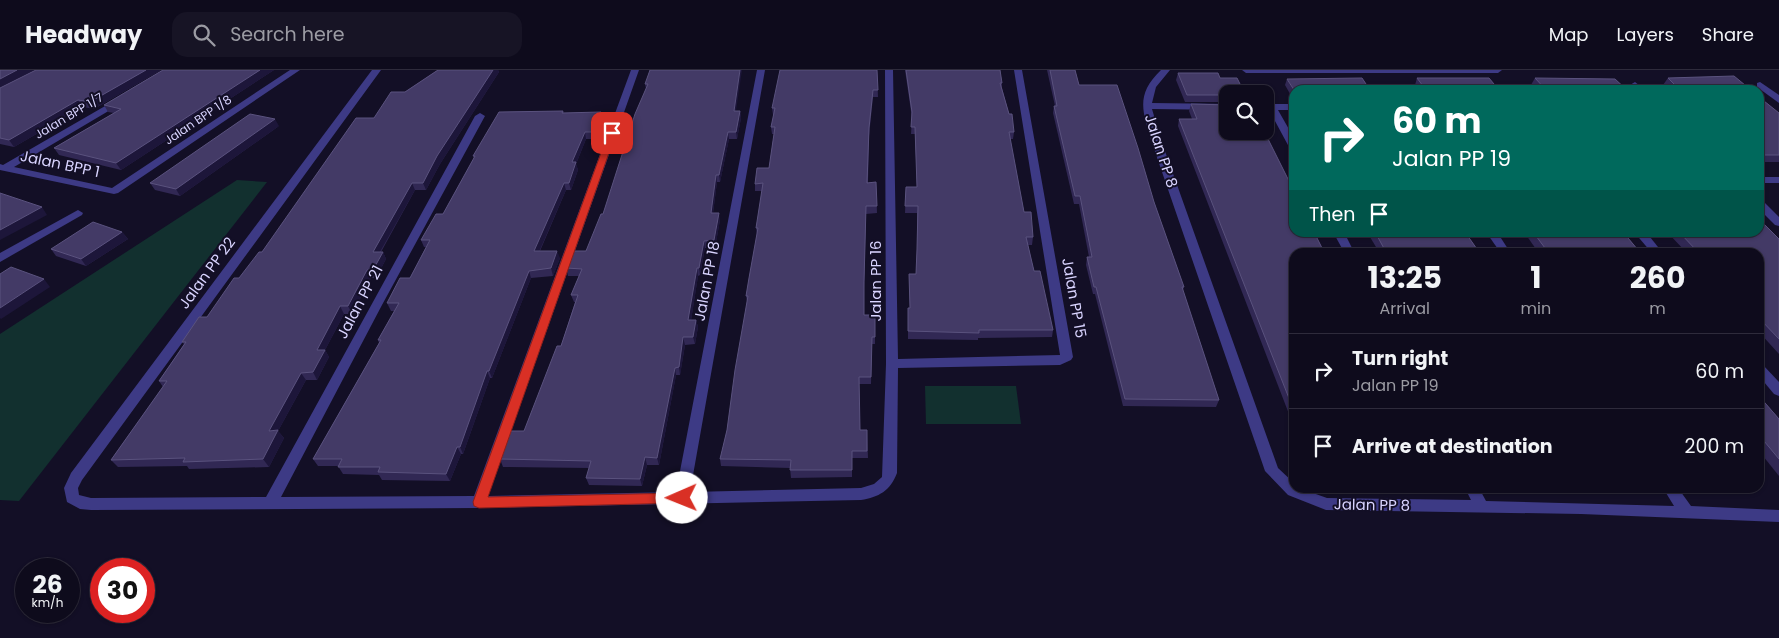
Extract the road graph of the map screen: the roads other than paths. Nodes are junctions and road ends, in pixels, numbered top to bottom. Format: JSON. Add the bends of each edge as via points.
{"nodes":[{"id":1,"x":296,"y":70,"type":"edge"},
{"id":2,"x":378,"y":70,"type":"edge"},
{"id":3,"x":635,"y":70,"type":"edge"},
{"id":4,"x":761,"y":70,"type":"edge"},
{"id":5,"x":889,"y":70,"type":"edge"},
{"id":6,"x":1018,"y":70,"type":"edge"},
{"id":7,"x":1166,"y":70,"type":"edge"},
{"id":8,"x":1246,"y":70,"type":"edge"},
{"id":9,"x":1398,"y":70,"type":"edge"},
{"id":10,"x":1498,"y":70,"type":"edge"},
{"id":11,"x":1764,"y":88,"type":"edge"},
{"id":12,"x":130,"y":94,"type":"edge"},
{"id":13,"x":1779,"y":100,"type":"edge"},
{"id":14,"x":1147,"y":106,"type":"junction"},
{"id":15,"x":1219,"y":106,"type":"edge"},
{"id":16,"x":1274,"y":107,"type":"edge"},
{"id":17,"x":1289,"y":107,"type":"edge"},
{"id":18,"x":1274,"y":115,"type":"edge"},
{"id":19,"x":480,"y":116,"type":"dead end"},
{"id":20,"x":1289,"y":139,"type":"edge"},
{"id":21,"x":3,"y":168,"type":"edge"},
{"id":22,"x":1764,"y":180,"type":"edge"},
{"id":23,"x":1779,"y":180,"type":"edge"},
{"id":24,"x":114,"y":191,"type":"joint"},
{"id":25,"x":1764,"y":208,"type":"edge"},
{"id":26,"x":78,"y":213,"type":"dead end"},
{"id":27,"x":1779,"y":223,"type":"edge"},
{"id":28,"x":1341,"y":237,"type":"edge"},
{"id":29,"x":1494,"y":237,"type":"edge"},
{"id":30,"x":1644,"y":237,"type":"edge"},
{"id":31,"x":1347,"y":248,"type":"edge"},
{"id":32,"x":1502,"y":248,"type":"edge"},
{"id":33,"x":1654,"y":248,"type":"edge"},
{"id":34,"x":0,"y":258,"type":"edge"},
{"id":35,"x":892,"y":364,"type":"junction"},
{"id":36,"x":1764,"y":374,"type":"edge"},
{"id":37,"x":1779,"y":391,"type":"edge"},
{"id":38,"x":1289,"y":487,"type":"edge"},
{"id":39,"x":1298,"y":493,"type":"edge"},
{"id":40,"x":1474,"y":493,"type":"edge"},
{"id":41,"x":1673,"y":493,"type":"edge"},
{"id":42,"x":682,"y":498,"type":"junction"},
{"id":43,"x":479,"y":502,"type":"junction"},
{"id":44,"x":270,"y":504,"type":"junction"},
{"id":45,"x":1481,"y":506,"type":"junction"},
{"id":46,"x":1686,"y":511,"type":"junction"},
{"id":47,"x":1779,"y":516,"type":"edge"}],
"edges":[{"from":1,"to":24,"type":"street","name":"Jalan BPP 1/8"},
{"from":2,"to":44,"type":"street","name":"Jalan PP 22","via":[[71,488],[72,498],[91,504]]},
{"from":3,"to":43,"type":"street"},
{"from":4,"to":42,"type":"street","name":"Jalan PP 18"},
{"from":5,"to":35,"type":"street","name":"Jalan PP 16"},
{"from":6,"to":35,"type":"street","name":"Jalan PP 15","via":[[1067,357],[1060,361]]},
{"from":7,"to":14,"type":"street","via":[[1148,91]]},
{"from":8,"to":9,"type":"street"},
{"from":9,"to":10,"type":"street"},
{"from":11,"to":13,"type":"street"},
{"from":12,"to":21,"type":"street","name":"Jalan BPP 1/7"},
{"from":14,"to":15,"type":"street"},
{"from":14,"to":38,"type":"street","name":"Jalan PP 8","via":[[1156,140],[1272,471]]},
{"from":16,"to":17,"type":"street"},
{"from":18,"to":20,"type":"street"},
{"from":19,"to":44,"type":"street","name":"Jalan PP 21"},
{"from":21,"to":24,"type":"street","name":"Jalan BPP 1"},
{"from":22,"to":23,"type":"street"},
{"from":25,"to":27,"type":"street"},
{"from":26,"to":34,"type":"street"},
{"from":28,"to":31,"type":"street"},
{"from":29,"to":32,"type":"street"},
{"from":30,"to":33,"type":"street"},
{"from":35,"to":42,"type":"street","name":"Jalan PP 16","via":[[890,473],[881,488],[861,494]]},
{"from":36,"to":37,"type":"street"},
{"from":39,"to":45,"type":"street","name":"Jalan PP 8","via":[[1326,504]]},
{"from":40,"to":45,"type":"street"},
{"from":41,"to":46,"type":"street"},
{"from":42,"to":43,"type":"street"},
{"from":43,"to":44,"type":"street"},
{"from":45,"to":46,"type":"street","name":"Jalan PP 8"},
{"from":46,"to":47,"type":"street","name":"Jalan PP 8"}]}
